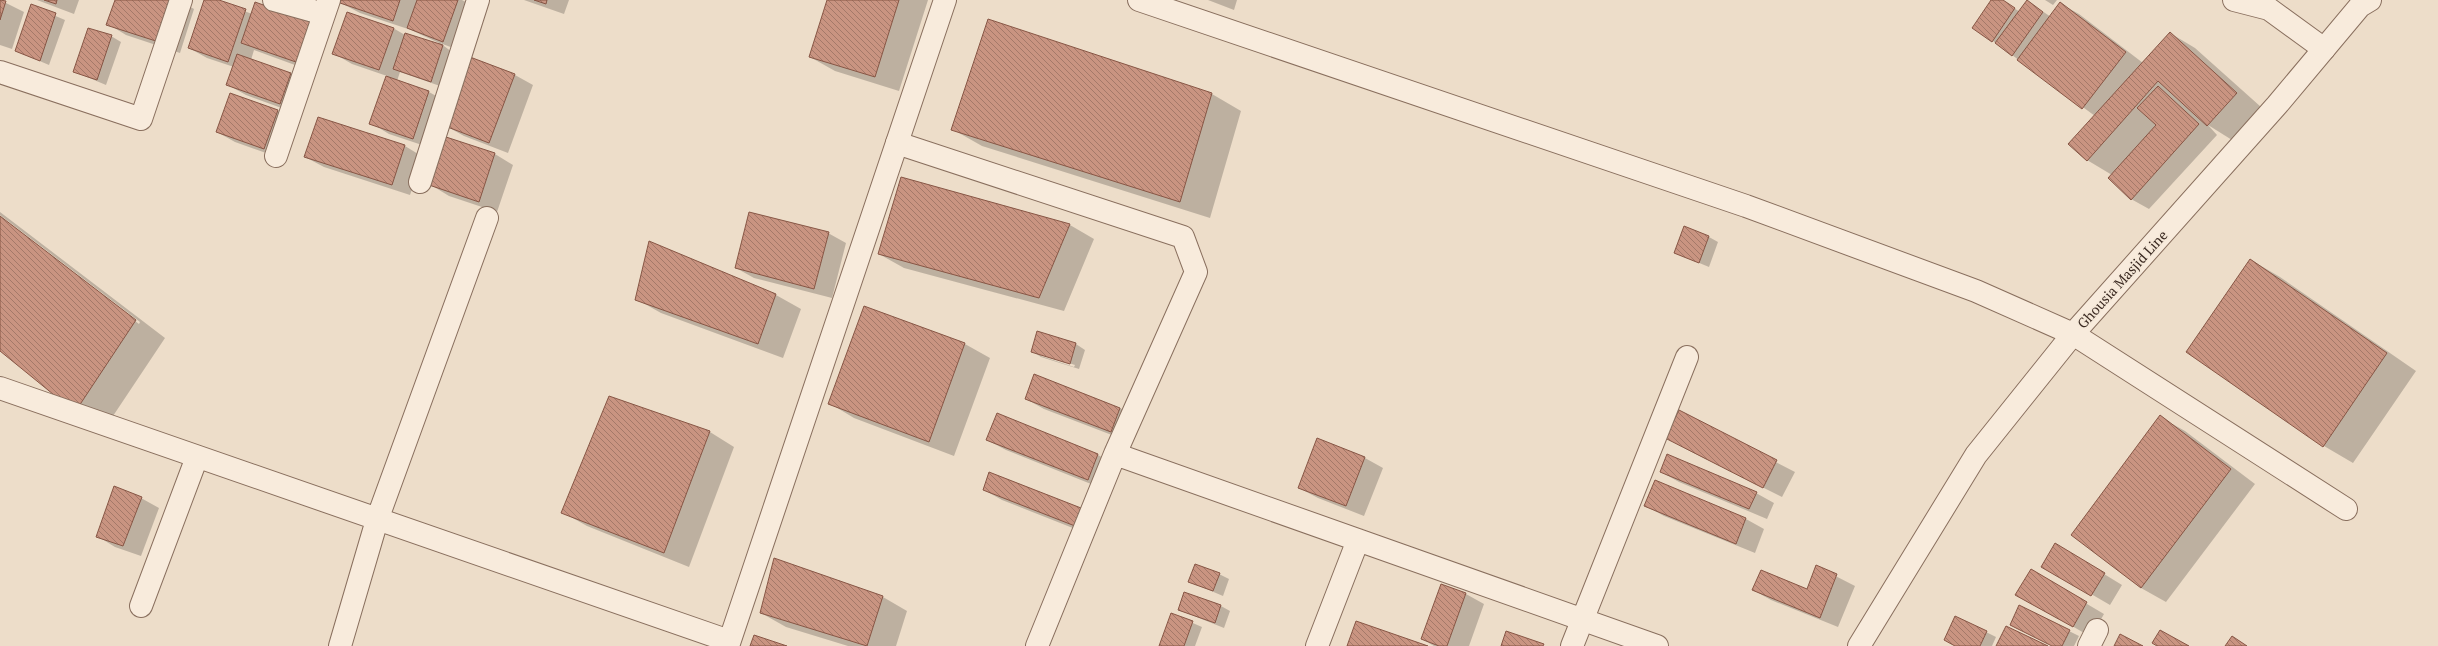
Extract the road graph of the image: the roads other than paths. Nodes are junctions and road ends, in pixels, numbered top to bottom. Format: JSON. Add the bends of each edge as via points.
{"nodes":[{"id":1,"x":181,"y":0,"type":"edge"},
{"id":2,"x":274,"y":0,"type":"edge"},
{"id":3,"x":478,"y":0,"type":"edge"},
{"id":4,"x":945,"y":0,"type":"edge"},
{"id":5,"x":1139,"y":0,"type":"edge"},
{"id":6,"x":2234,"y":0,"type":"edge"},
{"id":7,"x":2364,"y":2,"type":"edge"},
{"id":8,"x":2266,"y":4,"type":"edge"},
{"id":9,"x":326,"y":7,"type":"edge"},
{"id":10,"x":2324,"y":49,"type":"junction"},
{"id":11,"x":0,"y":72,"type":"edge"},
{"id":12,"x":897,"y":142,"type":"junction"},
{"id":13,"x":276,"y":156,"type":"dead end"},
{"id":14,"x":420,"y":182,"type":"dead end"},
{"id":15,"x":487,"y":218,"type":"dead end"},
{"id":16,"x":2072,"y":334,"type":"junction"},
{"id":17,"x":1687,"y":357,"type":"dead end"},
{"id":18,"x":0,"y":388,"type":"edge"},
{"id":19,"x":1115,"y":454,"type":"junction"},
{"id":20,"x":196,"y":457,"type":"junction"},
{"id":21,"x":2346,"y":509,"type":"dead end"},
{"id":22,"x":377,"y":520,"type":"junction"},
{"id":23,"x":1358,"y":540,"type":"junction"},
{"id":24,"x":141,"y":606,"type":"dead end"},
{"id":25,"x":1582,"y":619,"type":"junction"},
{"id":26,"x":728,"y":644,"type":"edge"},
{"id":27,"x":340,"y":646,"type":"edge"},
{"id":28,"x":1037,"y":646,"type":"edge"},
{"id":29,"x":1317,"y":646,"type":"edge"},
{"id":30,"x":1572,"y":646,"type":"edge"},
{"id":31,"x":1657,"y":646,"type":"edge"},
{"id":32,"x":1859,"y":646,"type":"edge"}],
"edges":[{"from":1,"to":11,"type":"street","via":[[141,119]]},
{"from":2,"to":9,"type":"street"},
{"from":3,"to":14,"type":"street"},
{"from":4,"to":12,"type":"street"},
{"from":5,"to":16,"type":"street","via":[[1746,206],[1976,291]]},
{"from":6,"to":8,"type":"street"},
{"from":7,"to":10,"type":"street","name":"Ghousia Masjid Line"},
{"from":8,"to":10,"type":"street"},
{"from":9,"to":13,"type":"street"},
{"from":10,"to":16,"type":"street","name":"Ghousia Masjid Line","via":[[2272,111]]},
{"from":12,"to":19,"type":"street","via":[[1183,237],[1196,272]]},
{"from":12,"to":26,"type":"street"},
{"from":15,"to":22,"type":"street"},
{"from":16,"to":21,"type":"street","name":"Ghousia Masjid Line"},
{"from":16,"to":32,"type":"street","via":[[1976,455]]},
{"from":17,"to":25,"type":"street"},
{"from":18,"to":20,"type":"street"},
{"from":19,"to":23,"type":"street"},
{"from":19,"to":28,"type":"street"},
{"from":20,"to":22,"type":"street"},
{"from":20,"to":24,"type":"street"},
{"from":22,"to":26,"type":"street"},
{"from":22,"to":27,"type":"street"},
{"from":23,"to":25,"type":"street"},
{"from":23,"to":29,"type":"street"},
{"from":25,"to":30,"type":"street"},
{"from":25,"to":31,"type":"street"}]}
